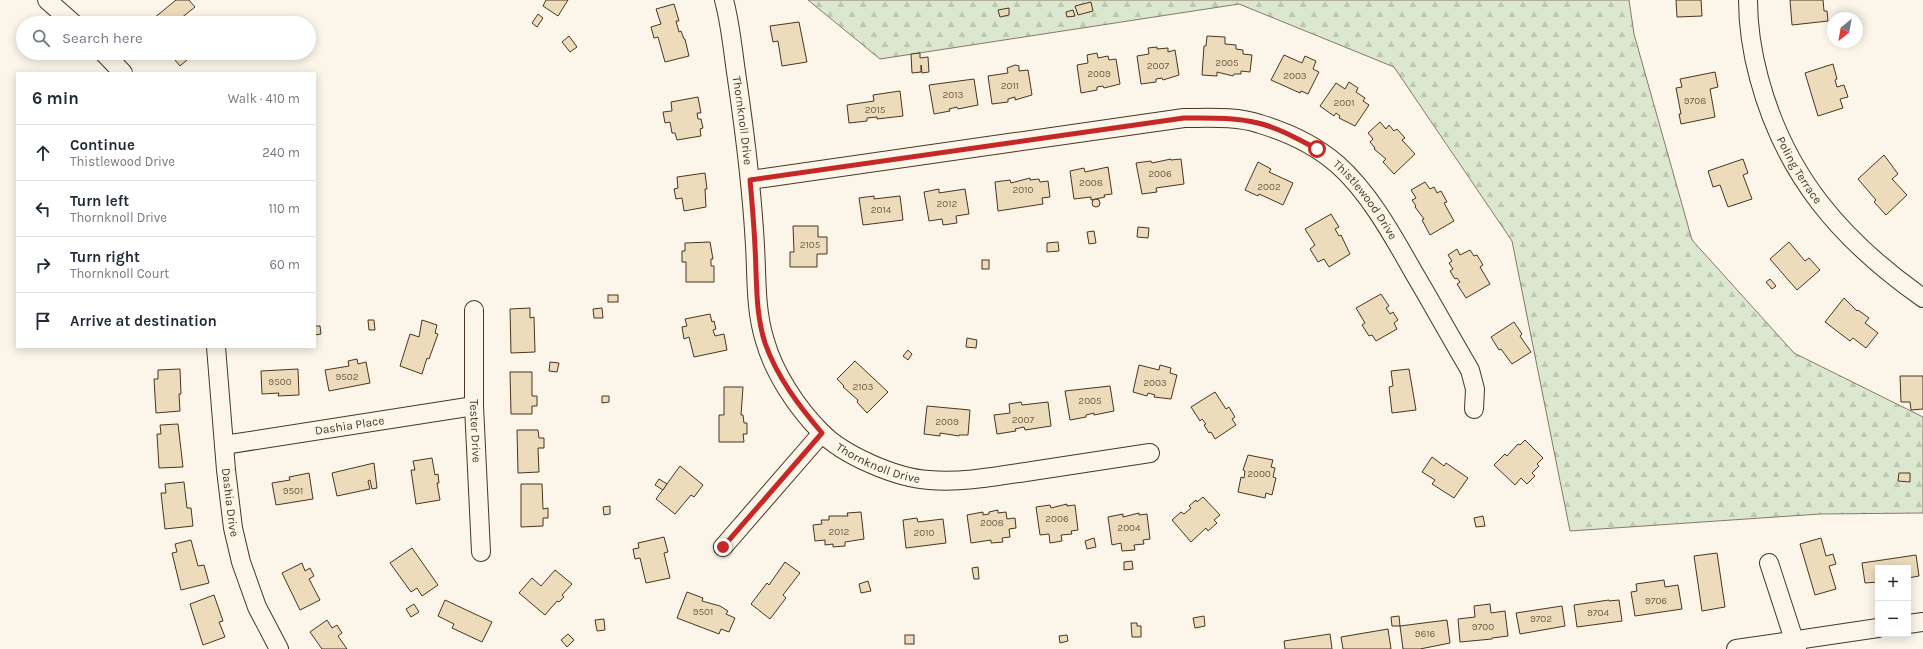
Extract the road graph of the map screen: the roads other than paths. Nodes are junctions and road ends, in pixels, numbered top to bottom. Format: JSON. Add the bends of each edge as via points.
{"nodes":[{"id":1,"x":47,"y":0,"type":"edge"},
{"id":2,"x":724,"y":0,"type":"edge"},
{"id":3,"x":1748,"y":0,"type":"edge"},
{"id":4,"x":65,"y":16,"type":"edge"},
{"id":5,"x":111,"y":60,"type":"edge"},
{"id":6,"x":122,"y":72,"type":"edge"},
{"id":7,"x":750,"y":180,"type":"junction"},
{"id":8,"x":1923,"y":298,"type":"edge"},
{"id":9,"x":474,"y":310,"type":"dead end"},
{"id":10,"x":216,"y":348,"type":"edge"},
{"id":11,"x":474,"y":406,"type":"junction"},
{"id":12,"x":1474,"y":409,"type":"dead end"},
{"id":13,"x":822,"y":433,"type":"junction"},
{"id":14,"x":224,"y":445,"type":"junction"},
{"id":15,"x":1150,"y":453,"type":"dead end"},
{"id":16,"x":723,"y":547,"type":"dead end"},
{"id":17,"x":481,"y":552,"type":"dead end"},
{"id":18,"x":1769,"y":563,"type":"dead end"},
{"id":19,"x":1923,"y":622,"type":"edge"},
{"id":20,"x":1911,"y":624,"type":"edge"},
{"id":21,"x":1875,"y":629,"type":"edge"},
{"id":22,"x":1795,"y":644,"type":"edge"},
{"id":23,"x":279,"y":649,"type":"edge"},
{"id":24,"x":1736,"y":649,"type":"edge"}],
"edges":[{"from":1,"to":4,"type":"street"},
{"from":2,"to":7,"type":"street","name":"Thornknoll Drive","via":[[740,96]]},
{"from":3,"to":8,"type":"street","name":"Poling Terrace","via":[[1751,44],[1766,103],[1792,162],[1817,200],[1854,242],[1897,280]]},
{"from":5,"to":6,"type":"street"},
{"from":7,"to":12,"type":"street","name":"Thistlewood Drive","via":[[1184,118],[1230,118],[1259,123],[1289,134],[1317,149],[1338,165],[1376,211],[1470,370],[1475,389]]},
{"from":7,"to":13,"type":"street","name":"Thornknoll Drive","via":[[757,304],[765,342],[791,394]]},
{"from":9,"to":11,"type":"street","name":"Tester Drive"},
{"from":10,"to":14,"type":"street","name":"Dashia Drive"},
{"from":11,"to":14,"type":"street","name":"Dashia Place"},
{"from":11,"to":17,"type":"street","name":"Tester Drive"},
{"from":13,"to":15,"type":"street","name":"Thornknoll Drive","via":[[848,451],[887,470],[905,477],[929,480],[997,476]]},
{"from":13,"to":16,"type":"street"},
{"from":14,"to":23,"type":"street","name":"Dashia Drive","via":[[230,507],[241,562],[257,607]]},
{"from":18,"to":22,"type":"street"},
{"from":19,"to":20,"type":"street"},
{"from":21,"to":22,"type":"street"},
{"from":22,"to":24,"type":"street"}]}
